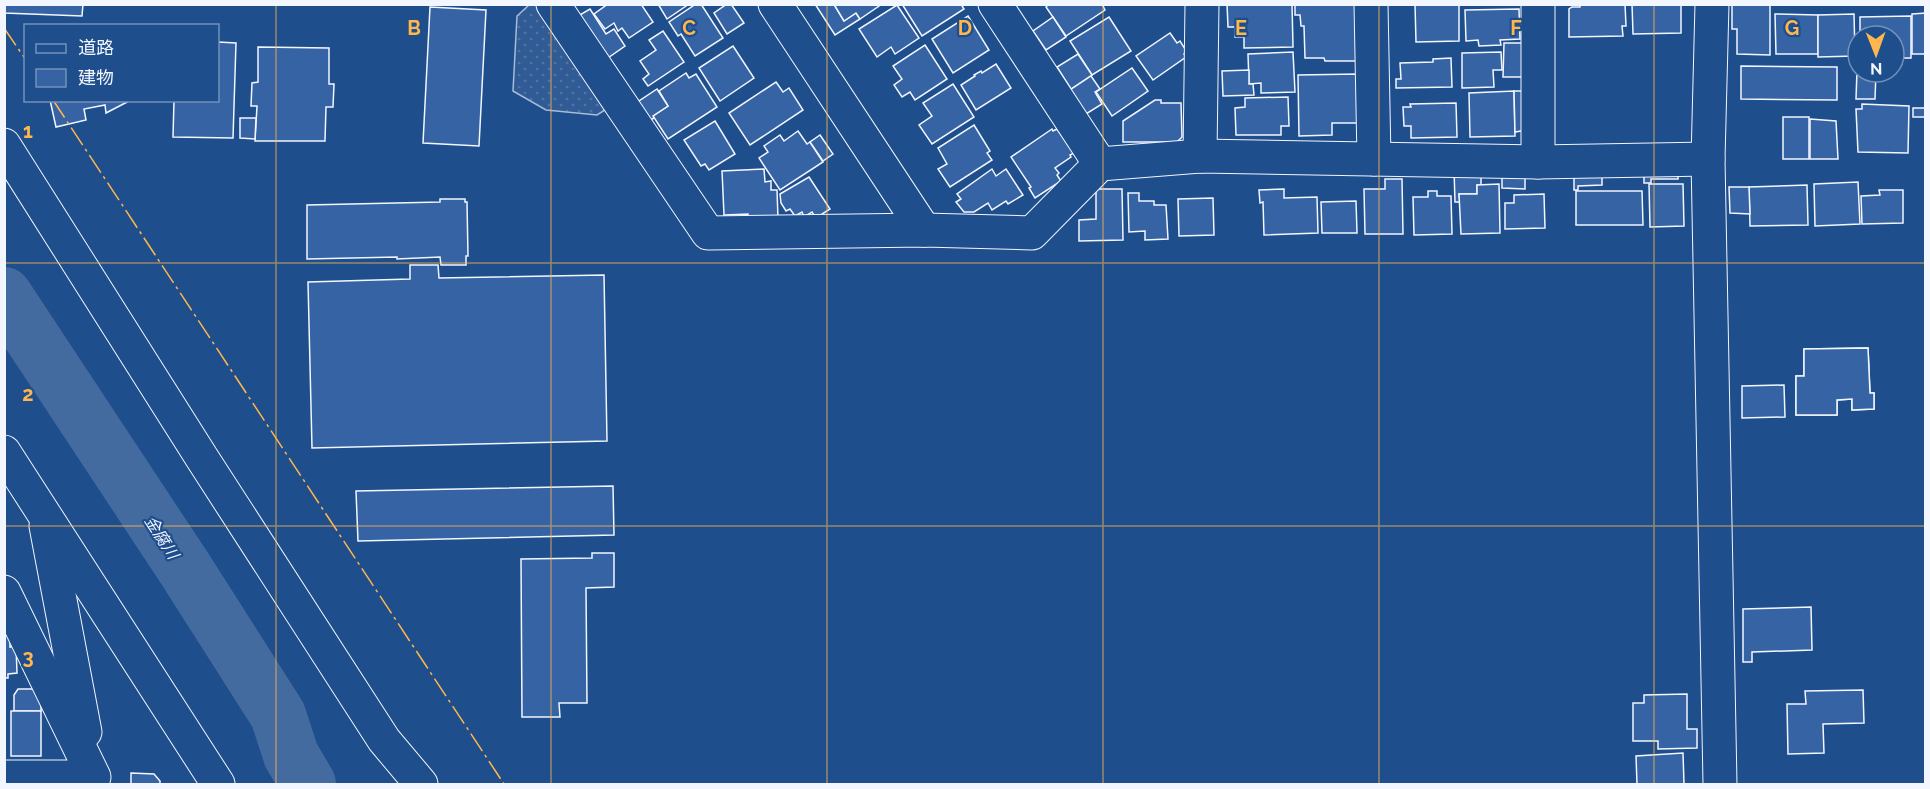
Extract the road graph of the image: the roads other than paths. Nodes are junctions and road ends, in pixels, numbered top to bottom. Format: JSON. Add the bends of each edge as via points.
{"nodes":[{"id":1,"x":554,"y":4,"type":"edge"},
{"id":2,"x":775,"y":4,"type":"edge"},
{"id":3,"x":995,"y":4,"type":"edge"},
{"id":4,"x":1202,"y":4,"type":"edge"},
{"id":5,"x":1371,"y":4,"type":"edge"},
{"id":6,"x":1538,"y":4,"type":"edge"},
{"id":7,"x":1712,"y":4,"type":"edge"},
{"id":8,"x":4,"y":145,"type":"edge"},
{"id":9,"x":1200,"y":156,"type":"junction"},
{"id":10,"x":1374,"y":159,"type":"junction"},
{"id":11,"x":1708,"y":159,"type":"junction"},
{"id":12,"x":1538,"y":162,"type":"junction"},
{"id":13,"x":1100,"y":164,"type":"junction"},
{"id":14,"x":924,"y":230,"type":"junction"},
{"id":15,"x":4,"y":452,"type":"edge"},
{"id":16,"x":43,"y":510,"type":"junction"},
{"id":17,"x":5,"y":592,"type":"edge"},
{"id":18,"x":4,"y":777,"type":"edge"},
{"id":19,"x":94,"y":781,"type":"edge"},
{"id":20,"x":218,"y":784,"type":"edge"},
{"id":21,"x":421,"y":784,"type":"edge"},
{"id":22,"x":1720,"y":784,"type":"edge"}],
"edges":[{"from":1,"to":14,"type":"street","via":[[708,233]]},
{"from":2,"to":14,"type":"street"},
{"from":3,"to":13,"type":"street"},
{"from":4,"to":9,"type":"street"},
{"from":5,"to":10,"type":"street"},
{"from":6,"to":12,"type":"street"},
{"from":7,"to":11,"type":"street"},
{"from":8,"to":21,"type":"street","via":[[384,740]]},
{"from":9,"to":10,"type":"street"},
{"from":9,"to":13,"type":"street"},
{"from":10,"to":12,"type":"street"},
{"from":11,"to":12,"type":"street"},
{"from":11,"to":22,"type":"street"},
{"from":13,"to":14,"type":"street","via":[[1032,233]]},
{"from":15,"to":16,"type":"street"},
{"from":16,"to":19,"type":"street"},
{"from":16,"to":20,"type":"street"},
{"from":17,"to":19,"type":"street"},
{"from":18,"to":19,"type":"street"}]}
